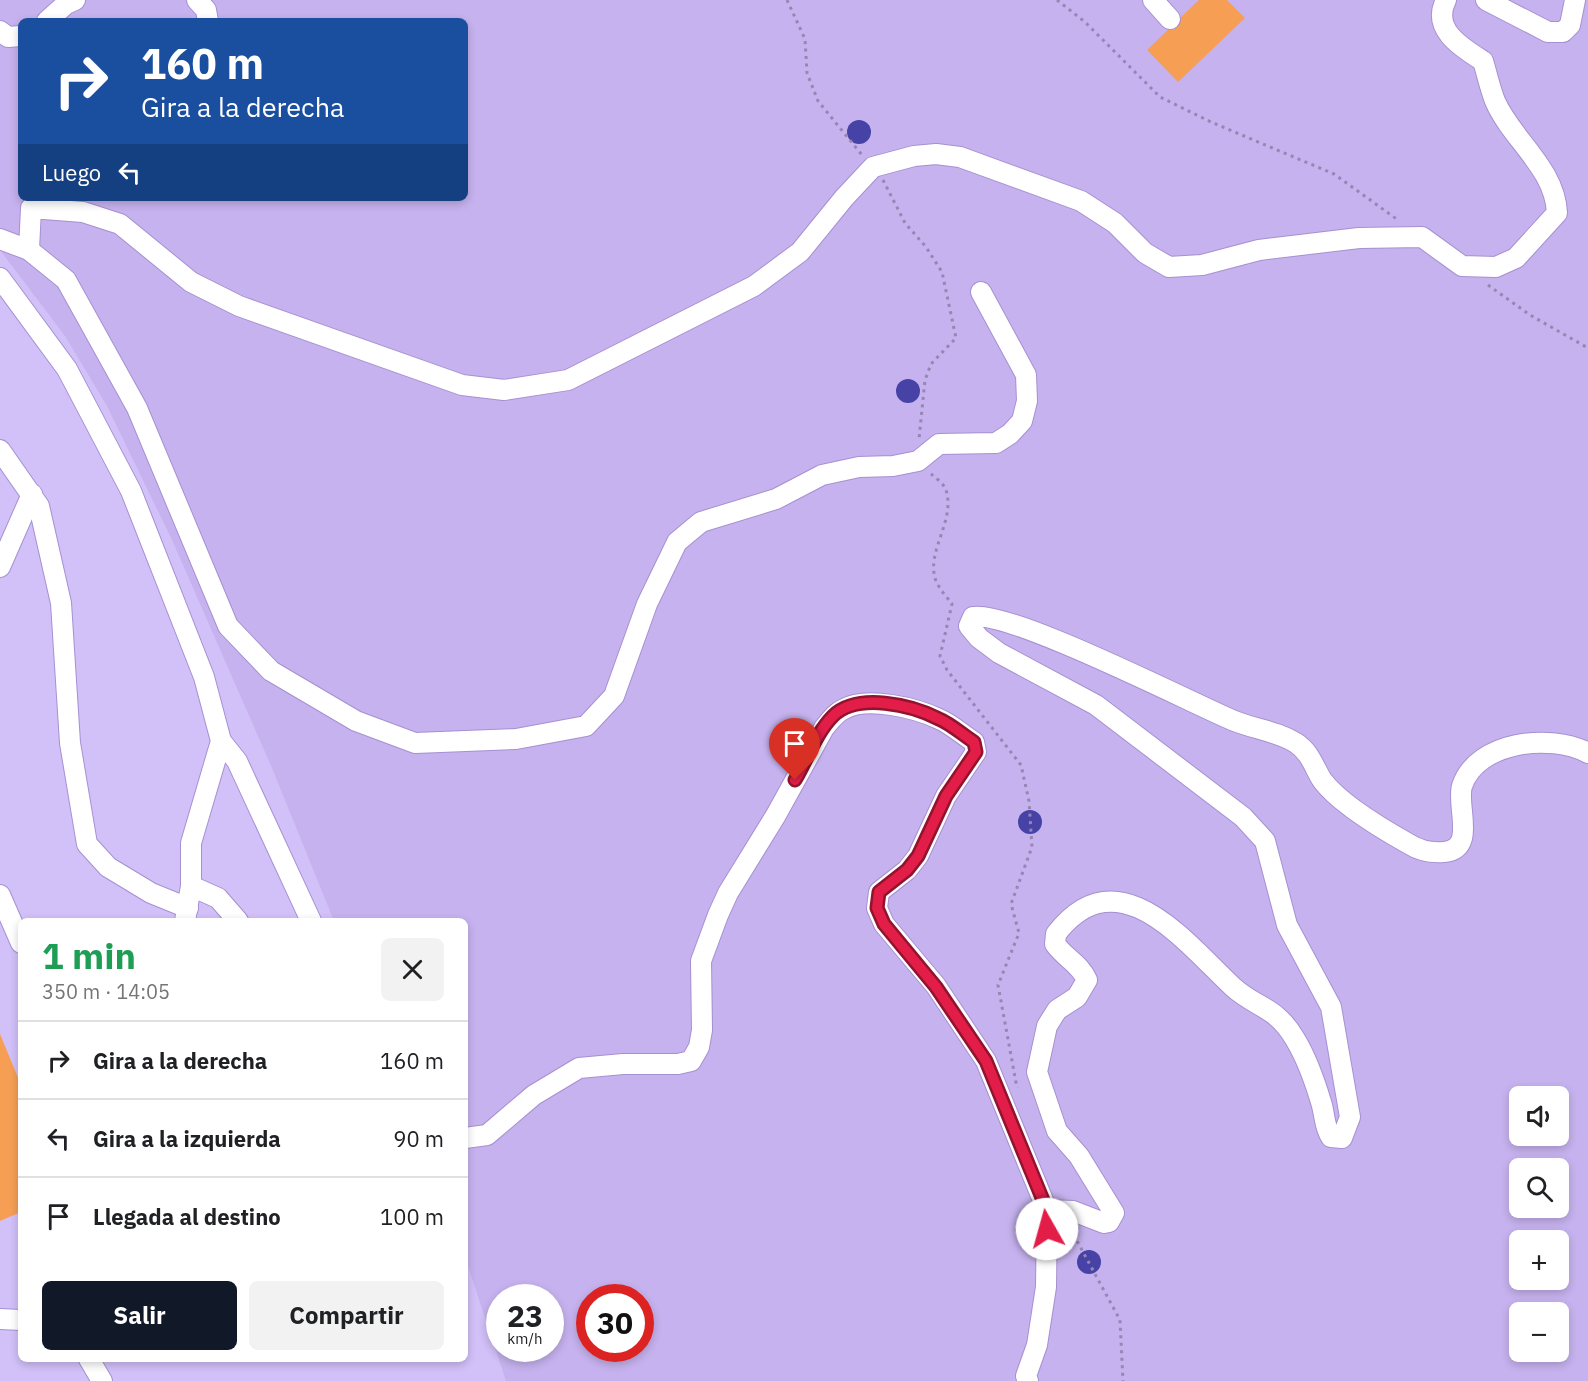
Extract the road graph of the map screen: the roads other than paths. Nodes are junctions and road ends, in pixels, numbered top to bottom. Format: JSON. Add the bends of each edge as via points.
{"nodes":[{"id":1,"x":75,"y":0,"type":"edge"},
{"id":2,"x":197,"y":0,"type":"edge"},
{"id":3,"x":1153,"y":0,"type":"edge"},
{"id":4,"x":1446,"y":0,"type":"edge"},
{"id":5,"x":1486,"y":0,"type":"edge"},
{"id":6,"x":1575,"y":0,"type":"edge"},
{"id":7,"x":50,"y":18,"type":"edge"},
{"id":8,"x":207,"y":18,"type":"edge"},
{"id":9,"x":1170,"y":19,"type":"dead end"},
{"id":10,"x":0,"y":31,"type":"edge"},
{"id":11,"x":18,"y":36,"type":"edge"},
{"id":12,"x":39,"y":203,"type":"edge"},
{"id":13,"x":0,"y":239,"type":"edge"},
{"id":14,"x":29,"y":250,"type":"junction"},
{"id":15,"x":0,"y":278,"type":"edge"},
{"id":16,"x":981,"y":292,"type":"dead end"},
{"id":17,"x":0,"y":450,"type":"edge"},
{"id":18,"x":32,"y":494,"type":"junction"},
{"id":19,"x":0,"y":567,"type":"edge"},
{"id":20,"x":221,"y":741,"type":"junction"},
{"id":21,"x":1588,"y":753,"type":"edge"},
{"id":22,"x":191,"y":886,"type":"junction"},
{"id":23,"x":0,"y":895,"type":"edge"},
{"id":24,"x":186,"y":914,"type":"edge"},
{"id":25,"x":235,"y":918,"type":"edge"},
{"id":26,"x":310,"y":918,"type":"edge"},
{"id":27,"x":18,"y":936,"type":"edge"},
{"id":28,"x":468,"y":1138,"type":"edge"},
{"id":29,"x":1055,"y":1210,"type":"junction"},
{"id":30,"x":0,"y":1319,"type":"edge"},
{"id":31,"x":18,"y":1320,"type":"edge"},
{"id":32,"x":91,"y":1362,"type":"edge"},
{"id":33,"x":1023,"y":1379,"type":"edge"},
{"id":34,"x":102,"y":1381,"type":"edge"}],
"edges":[{"from":1,"to":7,"type":"street"},
{"from":2,"to":8,"type":"street"},
{"from":3,"to":9,"type":"street"},
{"from":4,"to":12,"type":"street","via":[[1441,23],[1458,45],[1483,61],[1495,101],[1548,179],[1557,199],[1557,213],[1516,258],[1496,267],[1462,266],[1422,237],[1359,238],[1259,250],[1202,265],[1169,267],[1145,253],[1115,223],[1081,201],[960,157],[914,156],[873,167],[800,252],[754,286],[568,380],[504,390],[462,385],[239,306],[191,282],[120,224]]},
{"from":5,"to":6,"type":"street","via":[[1548,32],[1563,32],[1570,26]]},
{"from":10,"to":11,"type":"street","via":[[8,37]]},
{"from":12,"to":14,"type":"street"},
{"from":13,"to":14,"type":"street"},
{"from":14,"to":16,"type":"street","via":[[66,280],[112,360],[137,408],[228,626],[271,670],[356,721],[415,743],[516,739],[586,726],[614,696],[647,604],[677,542],[701,522],[776,499],[822,475],[918,461],[939,444],[996,443],[1022,421],[1026,375]]},
{"from":15,"to":20,"type":"street","via":[[67,369],[131,491],[204,677]]},
{"from":17,"to":18,"type":"street"},
{"from":18,"to":19,"type":"street"},
{"from":18,"to":24,"type":"street","via":[[39,506],[61,603],[70,743],[87,844],[108,867]]},
{"from":20,"to":22,"type":"street","via":[[191,843]]},
{"from":20,"to":26,"type":"street","via":[[237,761]]},
{"from":21,"to":29,"type":"street","via":[[1546,742],[1511,745],[1476,764],[1462,786],[1461,842],[1448,852],[1430,852],[1410,845],[1345,801],[1323,780],[1297,744],[1236,722],[1096,657],[1000,620],[973,617],[969,626],[979,638],[1023,667],[1096,705],[1243,817],[1265,842],[1287,925],[1331,1007],[1350,1117],[1342,1138],[1331,1137],[1322,1103],[1295,1039],[1274,1011],[1235,989],[1155,916],[1139,906],[1119,901],[1081,909],[1056,934],[1055,944],[1076,963],[1087,980],[1077,997],[1057,1010],[1047,1026],[1037,1072],[1057,1131],[1079,1156],[1113,1214],[1104,1223],[1073,1211]]},
{"from":22,"to":24,"type":"street"},
{"from":22,"to":25,"type":"street","via":[[218,898]]},
{"from":23,"to":27,"type":"street"},
{"from":28,"to":29,"type":"street","via":[[487,1135],[534,1095],[579,1068],[691,1061],[702,1030],[701,961],[718,915],[824,728],[845,708],[864,703],[908,707],[940,719],[974,742],[976,752],[946,796],[918,856],[879,892],[877,908],[884,924],[942,995],[986,1061]]},
{"from":29,"to":33,"type":"street","via":[[1037,1345]]},
{"from":30,"to":31,"type":"street"},
{"from":32,"to":34,"type":"street"}]}
